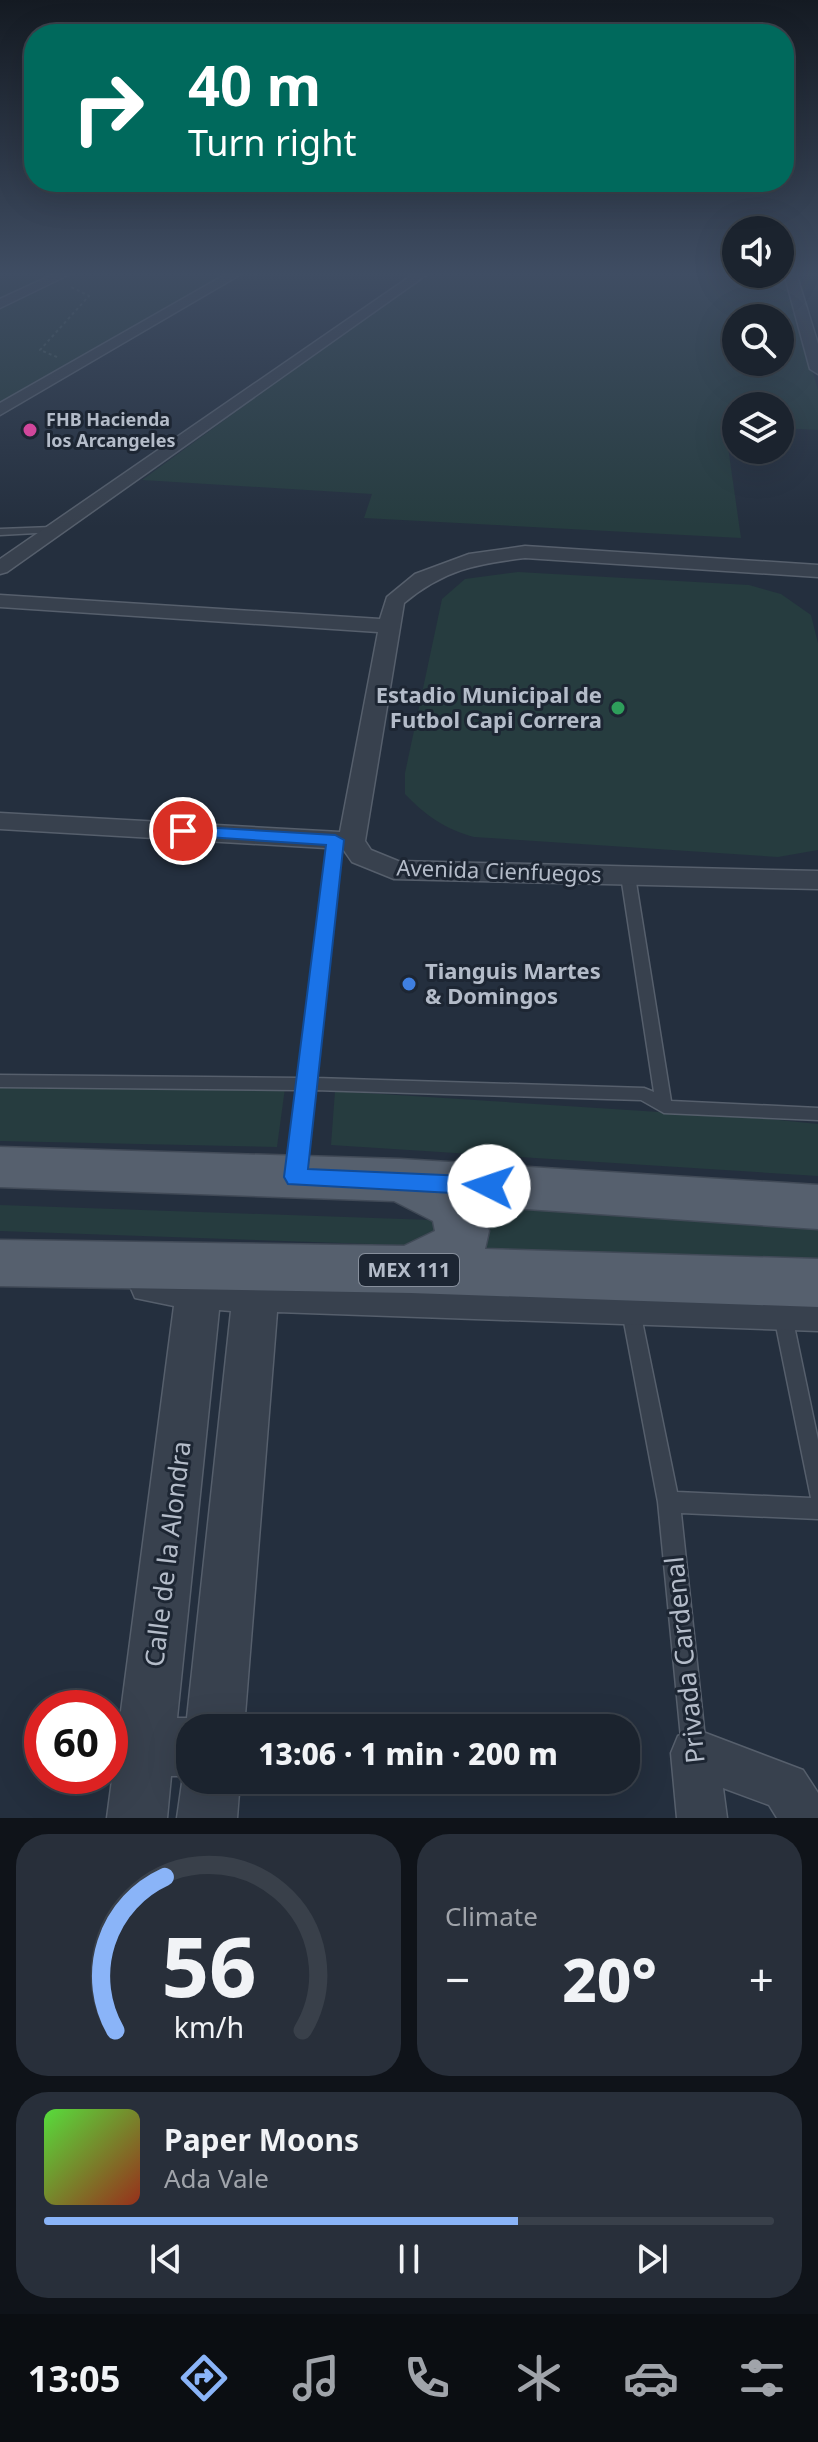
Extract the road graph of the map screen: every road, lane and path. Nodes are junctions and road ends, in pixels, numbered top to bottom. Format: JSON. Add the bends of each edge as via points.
{"nodes":[{"id":1,"x":59,"y":358,"type":"edge"},
{"id":2,"x":89,"y":358,"type":"edge"},
{"id":3,"x":300,"y":358,"type":"edge"},
{"id":4,"x":77,"y":365,"type":"junction"},
{"id":5,"x":0,"y":410,"type":"edge"},
{"id":6,"x":52,"y":530,"type":"junction"},
{"id":7,"x":0,"y":532,"type":"edge"},
{"id":8,"x":3,"y":563,"type":"edge"},
{"id":9,"x":818,"y":571,"type":"edge"},
{"id":10,"x":0,"y":601,"type":"edge"},
{"id":11,"x":388,"y":626,"type":"junction"},
{"id":12,"x":0,"y":821,"type":"edge"},
{"id":13,"x":344,"y":840,"type":"junction"},
{"id":14,"x":628,"y":876,"type":"junction"},
{"id":15,"x":818,"y":880,"type":"edge"},
{"id":16,"x":0,"y":1081,"type":"edge"},
{"id":17,"x":309,"y":1084,"type":"junction"},
{"id":18,"x":664,"y":1107,"type":"junction"},
{"id":19,"x":818,"y":1114,"type":"edge"},
{"id":20,"x":0,"y":1167,"type":"edge"},
{"id":21,"x":296,"y":1177,"type":"junction"},
{"id":22,"x":400,"y":1180,"type":"junction"},
{"id":23,"x":818,"y":1207,"type":"edge"},
{"id":24,"x":0,"y":1265,"type":"edge"},
{"id":25,"x":411,"y":1270,"type":"junction"},
{"id":26,"x":199,"y":1290,"type":"junction"},
{"id":27,"x":256,"y":1292,"type":"junction"},
{"id":28,"x":806,"y":1301,"type":"edge"},
{"id":29,"x":630,"y":1303,"type":"junction"},
{"id":30,"x":818,"y":1491,"type":"edge"},
{"id":31,"x":669,"y":1502,"type":"junction"},
{"id":32,"x":818,"y":1509,"type":"edge"},
{"id":33,"x":216,"y":1714,"type":"edge"},
{"id":34,"x":167,"y":1747,"type":"edge"},
{"id":35,"x":695,"y":1753,"type":"junction"},
{"id":36,"x":210,"y":1794,"type":"edge"},
{"id":37,"x":137,"y":1818,"type":"edge"},
{"id":38,"x":207,"y":1818,"type":"edge"},
{"id":39,"x":702,"y":1818,"type":"edge"},
{"id":40,"x":805,"y":1818,"type":"edge"}],
"edges":[{"from":1,"to":4,"type":"path"},
{"from":2,"to":4,"type":"street"},
{"from":3,"to":6,"type":"street"},
{"from":4,"to":5,"type":"street"},
{"from":6,"to":7,"type":"lane"},
{"from":6,"to":8,"type":"street"},
{"from":9,"to":11,"type":"street","via":[[525,552],[488,557],[422,578],[394,601]]},
{"from":10,"to":11,"type":"street"},
{"from":11,"to":13,"type":"street"},
{"from":12,"to":13,"type":"street"},
{"from":13,"to":14,"type":"street","name":"Avenida Cienfuegos","via":[[361,856],[394,870]]},
{"from":13,"to":17,"type":"lane"},
{"from":14,"to":15,"type":"street","name":"Avenida Cienfuegos"},
{"from":14,"to":18,"type":"lane"},
{"from":16,"to":17,"type":"lane"},
{"from":17,"to":18,"type":"lane","via":[[644,1094]]},
{"from":17,"to":21,"type":"lane"},
{"from":18,"to":19,"type":"lane"},
{"from":20,"to":21,"type":"main road"},
{"from":21,"to":22,"type":"main road"},
{"from":22,"to":23,"type":"main road"},
{"from":22,"to":25,"type":"main road","via":[[457,1209],[464,1226],[460,1244]]},
{"from":24,"to":25,"type":"main road","number":"MEX 111"},
{"from":24,"to":26,"type":"street"},
{"from":25,"to":28,"type":"main road","number":"MEX 111"},
{"from":26,"to":27,"type":"street"},
{"from":26,"to":34,"type":"street","name":"Calle de la Alondra"},
{"from":27,"to":29,"type":"street"},
{"from":27,"to":33,"type":"street"},
{"from":28,"to":29,"type":"street"},
{"from":28,"to":30,"type":"lane"},
{"from":29,"to":31,"type":"lane","name":"Privada Cardenal"},
{"from":31,"to":32,"type":"lane"},
{"from":31,"to":35,"type":"lane","name":"Privada Cardenal"},
{"from":34,"to":37,"type":"street","name":"Calle de la Alondra"},
{"from":35,"to":39,"type":"street","name":"Privada Cardenal"},
{"from":35,"to":40,"type":"street","via":[[786,1787]]},
{"from":36,"to":38,"type":"street"}]}
